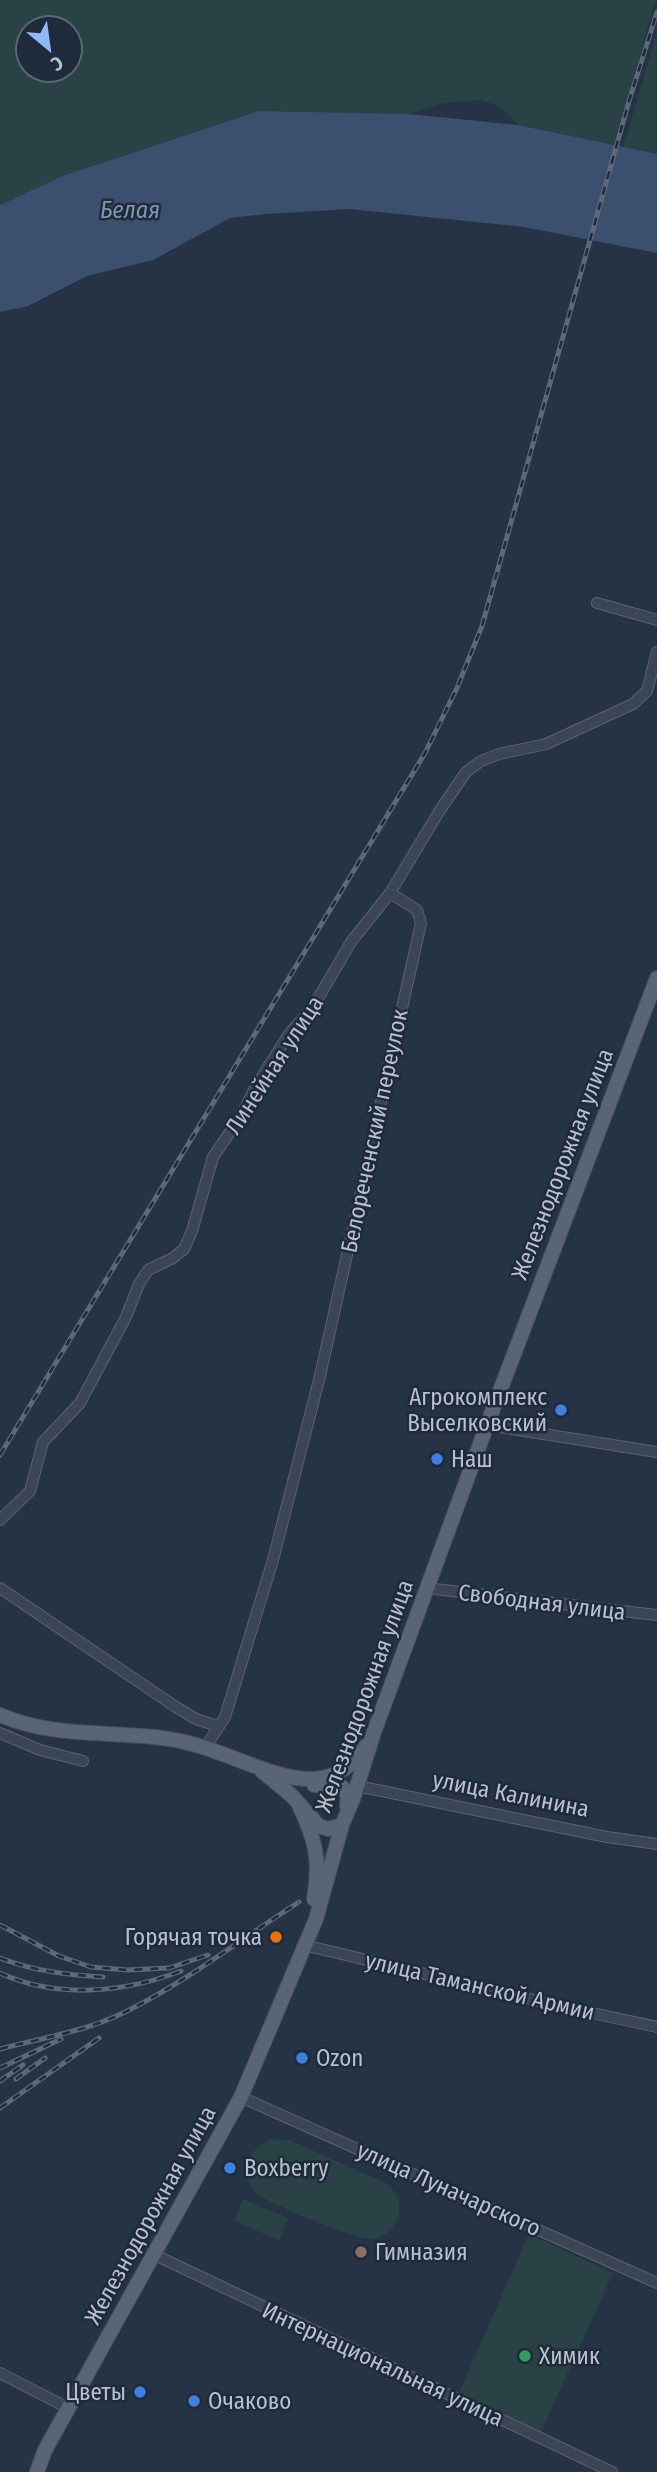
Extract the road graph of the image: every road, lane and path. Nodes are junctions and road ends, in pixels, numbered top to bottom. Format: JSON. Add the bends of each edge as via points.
{"nodes":[{"id":1,"x":597,"y":603,"type":"dead end"},
{"id":2,"x":657,"y":620,"type":"edge"},
{"id":3,"x":657,"y":652,"type":"edge"},
{"id":4,"x":390,"y":892,"type":"junction"},
{"id":5,"x":657,"y":978,"type":"edge"},
{"id":6,"x":487,"y":1425,"type":"junction"},
{"id":7,"x":657,"y":1452,"type":"edge"},
{"id":8,"x":0,"y":1520,"type":"edge"},
{"id":9,"x":0,"y":1588,"type":"edge"},
{"id":10,"x":426,"y":1588,"type":"junction"},
{"id":11,"x":657,"y":1615,"type":"edge"},
{"id":12,"x":0,"y":1715,"type":"edge"},
{"id":13,"x":217,"y":1726,"type":"junction"},
{"id":14,"x":373,"y":1732,"type":"junction"},
{"id":15,"x":0,"y":1733,"type":"edge"},
{"id":16,"x":205,"y":1748,"type":"junction"},
{"id":17,"x":83,"y":1761,"type":"dead end"},
{"id":18,"x":255,"y":1766,"type":"junction"},
{"id":19,"x":288,"y":1777,"type":"junction"},
{"id":20,"x":357,"y":1786,"type":"junction"},
{"id":21,"x":298,"y":1803,"type":"junction"},
{"id":22,"x":344,"y":1819,"type":"junction"},
{"id":23,"x":657,"y":1844,"type":"edge"},
{"id":24,"x":304,"y":1944,"type":"junction"},
{"id":25,"x":657,"y":2027,"type":"edge"},
{"id":26,"x":241,"y":2097,"type":"junction"},
{"id":27,"x":153,"y":2258,"type":"junction"},
{"id":28,"x":657,"y":2283,"type":"edge"},
{"id":29,"x":0,"y":2373,"type":"edge"},
{"id":30,"x":68,"y":2408,"type":"junction"},
{"id":31,"x":37,"y":2472,"type":"edge"},
{"id":32,"x":595,"y":2472,"type":"edge"},
{"id":33,"x":612,"y":2472,"type":"edge"}],
"edges":[{"from":1,"to":2,"type":"street"},
{"from":3,"to":4,"type":"street","via":[[646,691],[633,704],[546,744],[481,761],[466,772]]},
{"from":4,"to":8,"type":"street","name":"Линейная улица","via":[[351,942],[313,1007],[289,1034],[212,1157],[184,1249],[148,1270],[80,1403],[43,1442],[30,1491]]},
{"from":4,"to":13,"type":"street","name":"Белореченский переулок","via":[[417,910],[421,923],[320,1376],[273,1560],[225,1717]]},
{"from":5,"to":6,"type":"main road","name":"Железнодорожная улица"},
{"from":6,"to":7,"type":"street"},
{"from":6,"to":10,"type":"main road","name":"Железнодорожная улица"},
{"from":9,"to":13,"type":"street","via":[[176,1707]]},
{"from":10,"to":11,"type":"street","name":"Свободная улица"},
{"from":10,"to":14,"type":"main road","name":"Железнодорожная улица"},
{"from":12,"to":16,"type":"main road","via":[[63,1732],[166,1737]]},
{"from":13,"to":16,"type":"street","name":"Белореченский переулок"},
{"from":14,"to":19,"type":"main road","via":[[357,1759],[339,1772],[316,1779]]},
{"from":14,"to":20,"type":"main road","name":"Железнодорожная улица"},
{"from":15,"to":17,"type":"street"},
{"from":16,"to":18,"type":"main road"},
{"from":18,"to":19,"type":"main road"},
{"from":18,"to":21,"type":"main road"},
{"from":19,"to":22,"type":"main road","via":[[342,1787],[348,1795]]},
{"from":20,"to":22,"type":"main road","name":"Железнодорожная улица"},
{"from":20,"to":23,"type":"street","name":"улица Калинина"},
{"from":21,"to":22,"type":"main road","via":[[319,1826],[328,1829]]},
{"from":21,"to":24,"type":"main road","via":[[317,1855]]},
{"from":22,"to":24,"type":"main road","name":"Железнодорожная улица","via":[[316,1919]]},
{"from":24,"to":25,"type":"street","name":"улица Таманской Армии"},
{"from":24,"to":26,"type":"main road","name":"Железнодорожная улица"},
{"from":26,"to":27,"type":"main road","name":"Железнодорожная улица"},
{"from":26,"to":28,"type":"street","name":"улица Луначарского"},
{"from":27,"to":30,"type":"main road","name":"Железнодорожная улица"},
{"from":27,"to":32,"type":"street","name":"Интернациональная улица"},
{"from":27,"to":33,"type":"street","name":"Интернациональная улица"},
{"from":29,"to":30,"type":"street"},
{"from":30,"to":31,"type":"main road","name":"Железнодорожная улица"}]}
